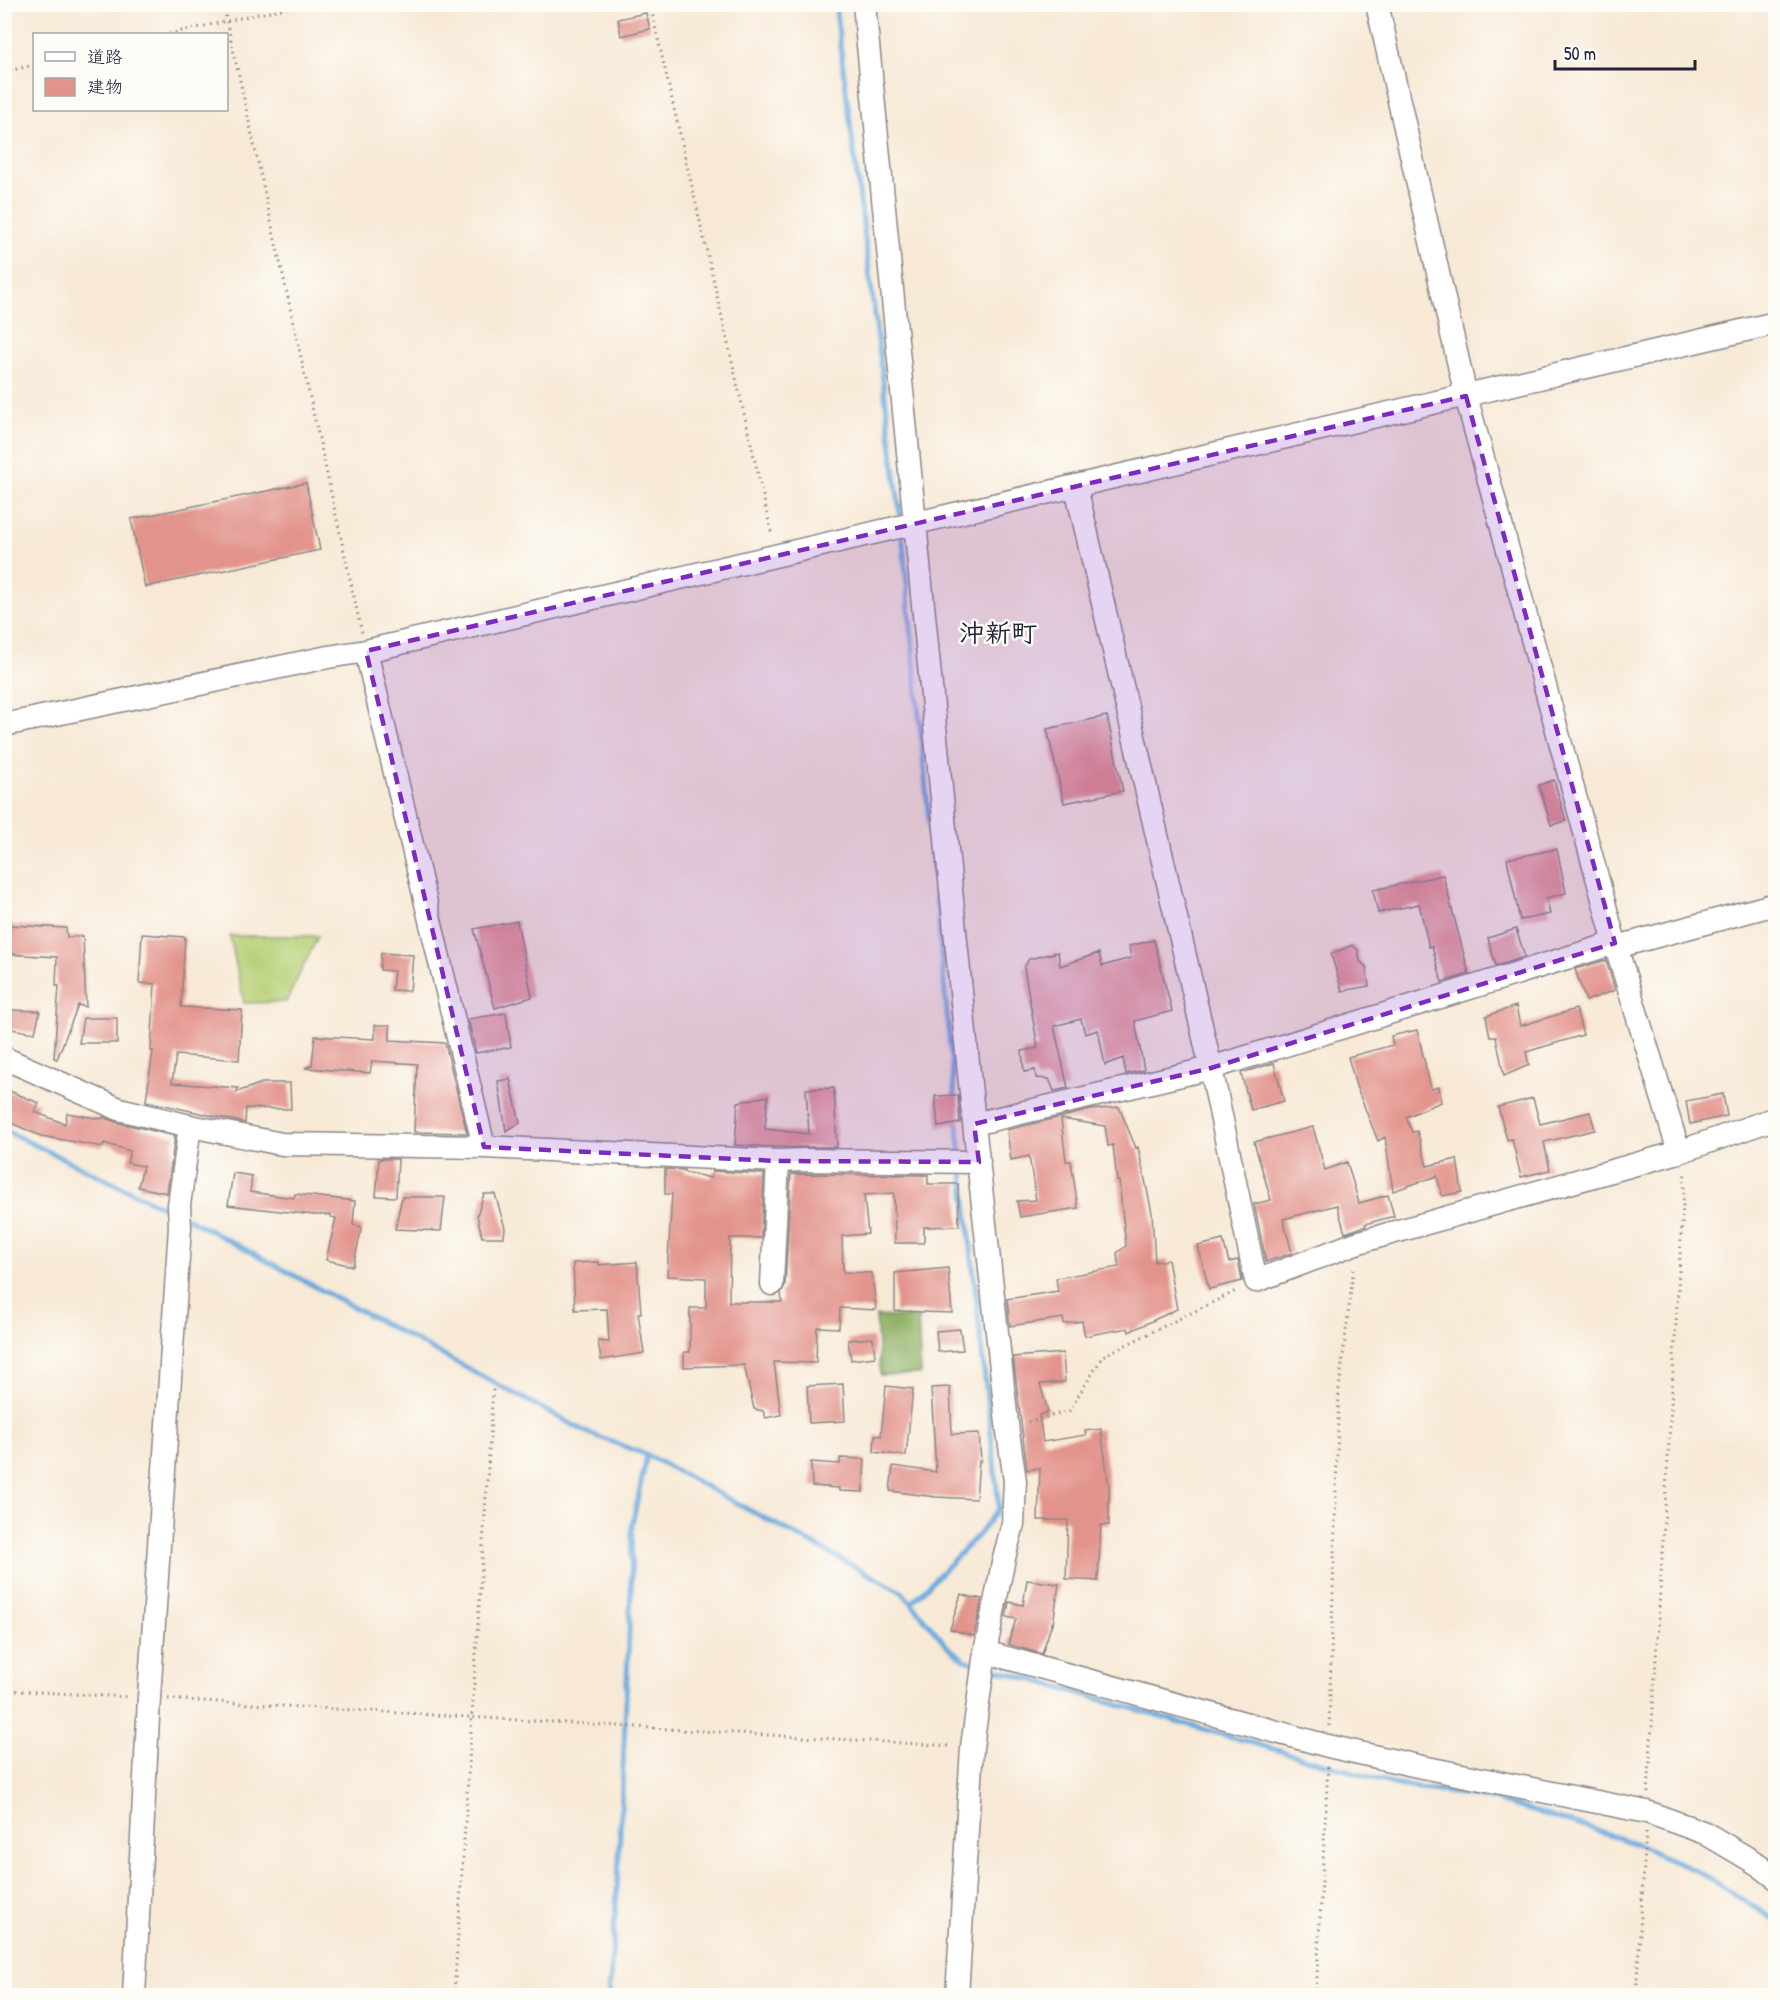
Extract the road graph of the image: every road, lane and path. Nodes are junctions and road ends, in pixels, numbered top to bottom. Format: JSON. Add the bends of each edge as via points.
{"nodes":[{"id":1,"x":223,"y":4,"type":"edge"},
{"id":2,"x":303,"y":4,"type":"edge"},
{"id":3,"x":650,"y":4,"type":"edge"},
{"id":4,"x":864,"y":4,"type":"edge"},
{"id":5,"x":1377,"y":4,"type":"edge"},
{"id":6,"x":227,"y":21,"type":"junction"},
{"id":7,"x":173,"y":33,"type":"edge"},
{"id":8,"x":33,"y":65,"type":"edge"},
{"id":9,"x":4,"y":72,"type":"edge"},
{"id":10,"x":1776,"y":323,"type":"edge"},
{"id":11,"x":1466,"y":396,"type":"junction"},
{"id":12,"x":1076,"y":487,"type":"junction"},
{"id":13,"x":915,"y":524,"type":"junction"},
{"id":14,"x":777,"y":557,"type":"junction"},
{"id":15,"x":366,"y":651,"type":"junction"},
{"id":16,"x":4,"y":725,"type":"edge"},
{"id":17,"x":1776,"y":904,"type":"edge"},
{"id":18,"x":1615,"y":943,"type":"junction"},
{"id":19,"x":4,"y":1058,"type":"edge"},
{"id":20,"x":1211,"y":1068,"type":"junction"},
{"id":21,"x":1776,"y":1118,"type":"edge"},
{"id":22,"x":975,"y":1124,"type":"junction"},
{"id":23,"x":190,"y":1126,"type":"junction"},
{"id":24,"x":484,"y":1147,"type":"junction"},
{"id":25,"x":1679,"y":1152,"type":"junction"},
{"id":26,"x":778,"y":1161,"type":"junction"},
{"id":27,"x":979,"y":1162,"type":"junction"},
{"id":28,"x":1356,"y":1243,"type":"junction"},
{"id":29,"x":1256,"y":1281,"type":"junction"},
{"id":30,"x":772,"y":1284,"type":"dead end"},
{"id":31,"x":493,"y":1388,"type":"dead end"},
{"id":32,"x":1008,"y":1432,"type":"junction"},
{"id":33,"x":985,"y":1652,"type":"junction"},
{"id":34,"x":4,"y":1690,"type":"edge"},
{"id":35,"x":149,"y":1698,"type":"junction"},
{"id":36,"x":472,"y":1717,"type":"junction"},
{"id":37,"x":1329,"y":1746,"type":"junction"},
{"id":38,"x":972,"y":1747,"type":"junction"},
{"id":39,"x":1647,"y":1812,"type":"junction"},
{"id":40,"x":1776,"y":1878,"type":"edge"},
{"id":41,"x":134,"y":1995,"type":"edge"},
{"id":42,"x":454,"y":1995,"type":"edge"},
{"id":43,"x":957,"y":1995,"type":"edge"},
{"id":44,"x":1316,"y":1995,"type":"edge"},
{"id":45,"x":1636,"y":1995,"type":"edge"}],
"edges":[{"from":1,"to":6,"type":"path"},
{"from":2,"to":6,"type":"path"},
{"from":3,"to":14,"type":"path"},
{"from":4,"to":13,"type":"street"},
{"from":5,"to":11,"type":"street"},
{"from":6,"to":7,"type":"path"},
{"from":6,"to":15,"type":"path"},
{"from":8,"to":9,"type":"path"},
{"from":10,"to":11,"type":"street"},
{"from":11,"to":12,"type":"street"},
{"from":11,"to":18,"type":"street"},
{"from":12,"to":13,"type":"street"},
{"from":12,"to":20,"type":"street"},
{"from":13,"to":14,"type":"street"},
{"from":13,"to":22,"type":"street"},
{"from":14,"to":15,"type":"street"},
{"from":15,"to":16,"type":"street"},
{"from":15,"to":24,"type":"street"},
{"from":17,"to":18,"type":"street","via":[[1624,945]]},
{"from":18,"to":20,"type":"street"},
{"from":18,"to":25,"type":"street"},
{"from":19,"to":23,"type":"street","via":[[119,1109]]},
{"from":20,"to":22,"type":"street"},
{"from":20,"to":29,"type":"street"},
{"from":21,"to":25,"type":"street"},
{"from":22,"to":27,"type":"street"},
{"from":23,"to":24,"type":"street","via":[[282,1144]]},
{"from":23,"to":35,"type":"street","via":[[180,1216]]},
{"from":24,"to":26,"type":"street"},
{"from":25,"to":28,"type":"street"},
{"from":25,"to":39,"type":"path","via":[[1685,1171]]},
{"from":26,"to":27,"type":"street"},
{"from":26,"to":30,"type":"street"},
{"from":27,"to":32,"type":"street"},
{"from":28,"to":29,"type":"street"},
{"from":28,"to":37,"type":"path","via":[[1339,1389]]},
{"from":29,"to":32,"type":"path","via":[[1103,1356],[1069,1411],[1029,1421]]},
{"from":31,"to":36,"type":"path"},
{"from":32,"to":33,"type":"street","via":[[1015,1481],[1013,1524]]},
{"from":33,"to":37,"type":"street"},
{"from":33,"to":38,"type":"street"},
{"from":34,"to":35,"type":"path"},
{"from":35,"to":36,"type":"path"},
{"from":35,"to":41,"type":"street"},
{"from":36,"to":38,"type":"path"},
{"from":36,"to":42,"type":"path"},
{"from":37,"to":39,"type":"street"},
{"from":37,"to":44,"type":"path"},
{"from":38,"to":43,"type":"street"},
{"from":39,"to":40,"type":"street","via":[[1705,1833]]},
{"from":39,"to":45,"type":"path"}]}
